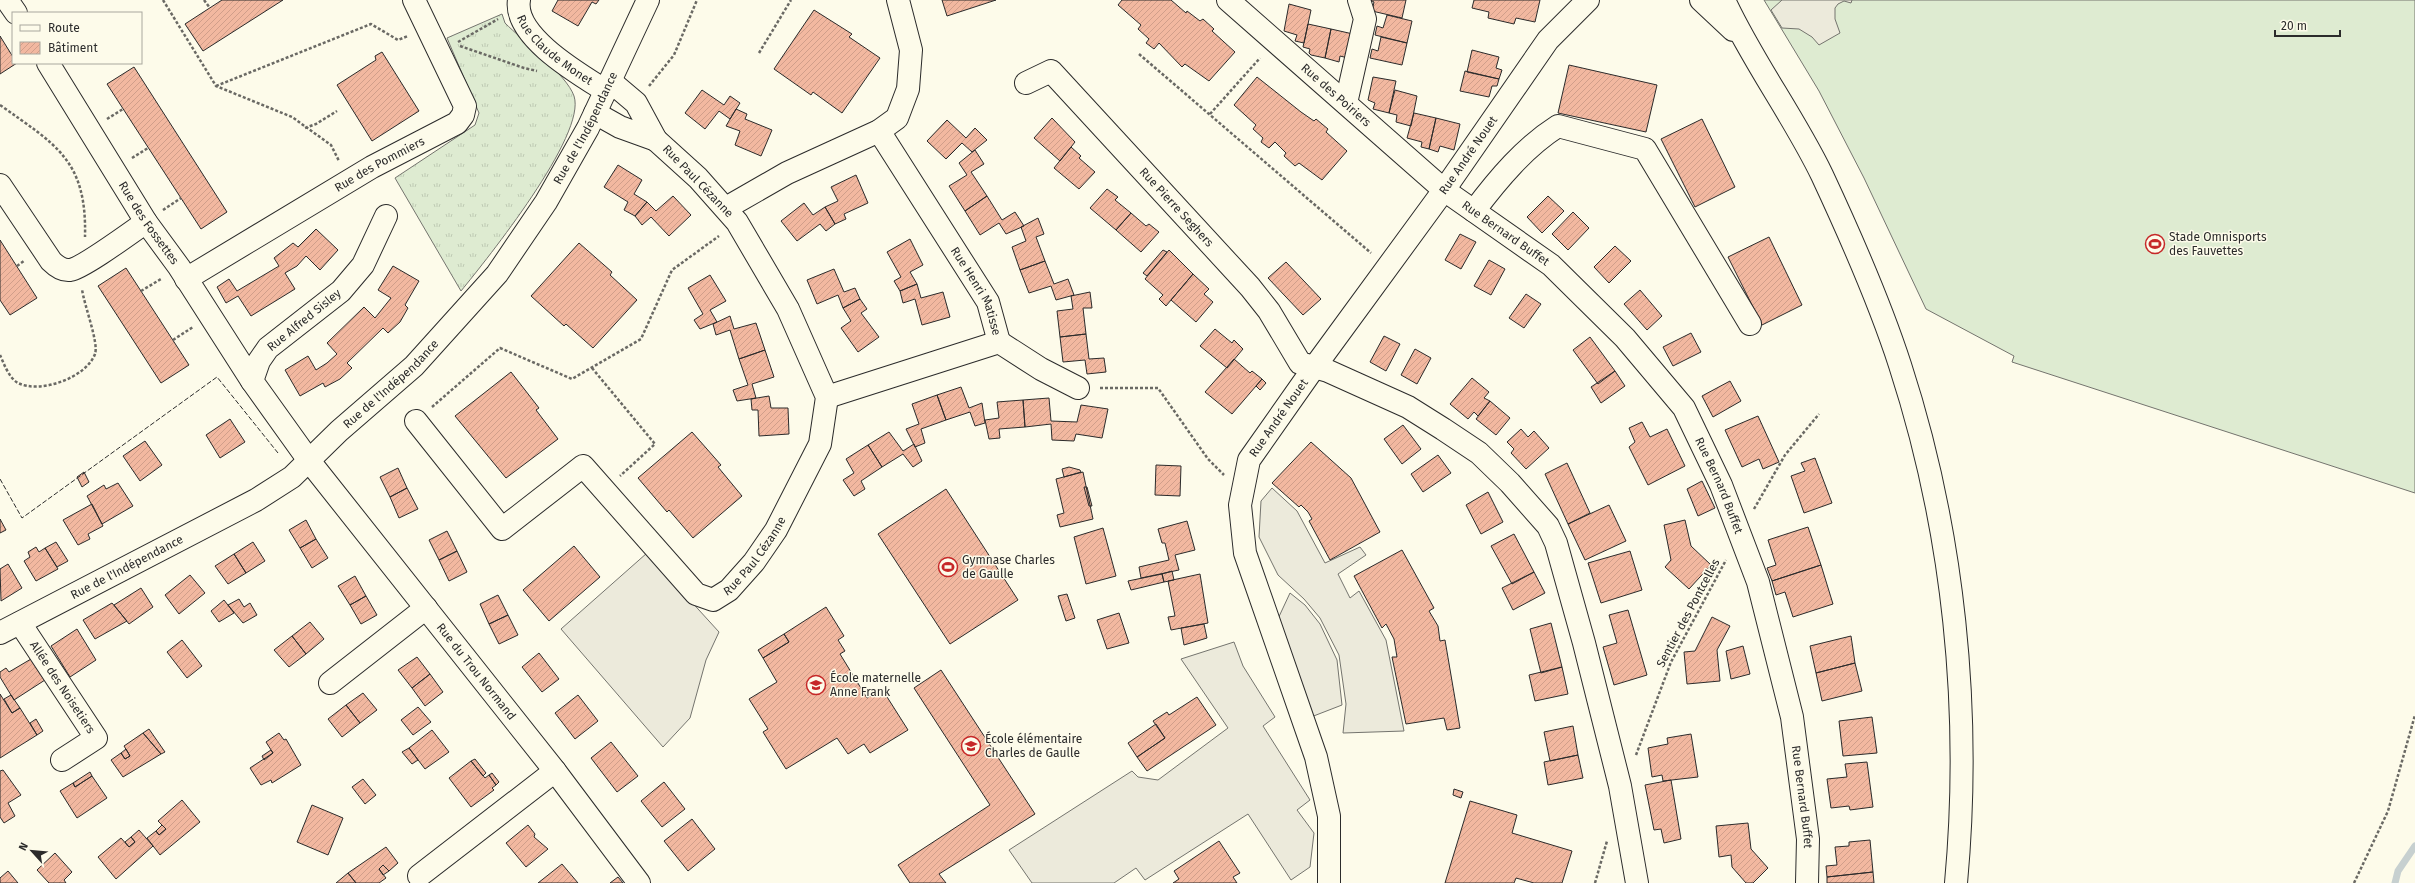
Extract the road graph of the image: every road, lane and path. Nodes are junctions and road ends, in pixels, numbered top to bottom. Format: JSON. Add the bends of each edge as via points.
{"nodes":[{"id":1,"x":162,"y":0,"type":"edge"},
{"id":2,"x":204,"y":0,"type":"edge"},
{"id":3,"x":414,"y":0,"type":"edge"},
{"id":4,"x":519,"y":0,"type":"edge"},
{"id":5,"x":648,"y":0,"type":"edge"},
{"id":6,"x":697,"y":0,"type":"edge"},
{"id":7,"x":791,"y":0,"type":"edge"},
{"id":8,"x":898,"y":0,"type":"edge"},
{"id":9,"x":1228,"y":0,"type":"edge"},
{"id":10,"x":1358,"y":0,"type":"edge"},
{"id":11,"x":1566,"y":0,"type":"edge"},
{"id":12,"x":1588,"y":0,"type":"edge"},
{"id":13,"x":1701,"y":0,"type":"edge"},
{"id":14,"x":1724,"y":0,"type":"edge"},
{"id":15,"x":210,"y":8,"type":"dead end"},
{"id":16,"x":500,"y":17,"type":"dead end"},
{"id":17,"x":428,"y":29,"type":"junction"},
{"id":18,"x":1742,"y":38,"type":"junction"},
{"id":19,"x":1548,"y":40,"type":"junction"},
{"id":20,"x":1275,"y":41,"type":"junction"},
{"id":21,"x":759,"y":53,"type":"dead end"},
{"id":22,"x":1139,"y":54,"type":"dead end"},
{"id":23,"x":49,"y":64,"type":"edge"},
{"id":24,"x":538,"y":71,"type":"dead end"},
{"id":25,"x":1026,"y":83,"type":"dead end"},
{"id":26,"x":216,"y":86,"type":"junction"},
{"id":27,"x":608,"y":86,"type":"junction"},
{"id":28,"x":636,"y":103,"type":"junction"},
{"id":29,"x":1346,"y":103,"type":"junction"},
{"id":30,"x":338,"y":111,"type":"dead end"},
{"id":31,"x":595,"y":112,"type":"junction"},
{"id":32,"x":1210,"y":114,"type":"junction"},
{"id":33,"x":304,"y":128,"type":"junction"},
{"id":34,"x":879,"y":131,"type":"junction"},
{"id":35,"x":656,"y":140,"type":"junction"},
{"id":36,"x":349,"y":182,"type":"junction"},
{"id":37,"x":0,"y":185,"type":"edge"},
{"id":38,"x":1444,"y":190,"type":"junction"},
{"id":39,"x":1474,"y":211,"type":"junction"},
{"id":40,"x":732,"y":215,"type":"junction"},
{"id":41,"x":386,"y":216,"type":"dead end"},
{"id":42,"x":146,"y":222,"type":"junction"},
{"id":43,"x":1388,"y":267,"type":"junction"},
{"id":44,"x":186,"y":278,"type":"junction"},
{"id":45,"x":1750,"y":324,"type":"dead end"},
{"id":46,"x":999,"y":342,"type":"junction"},
{"id":47,"x":592,"y":368,"type":"junction"},
{"id":48,"x":1313,"y":368,"type":"junction"},
{"id":49,"x":252,"y":381,"type":"junction"},
{"id":50,"x":1078,"y":388,"type":"joint"},
{"id":51,"x":827,"y":397,"type":"junction"},
{"id":52,"x":1819,"y":414,"type":"dead end"},
{"id":53,"x":416,"y":421,"type":"joint"},
{"id":54,"x":310,"y":462,"type":"junction"},
{"id":55,"x":604,"y":489,"type":"junction"},
{"id":56,"x":1242,"y":494,"type":"junction"},
{"id":57,"x":1739,"y":535,"type":"junction"},
{"id":58,"x":426,"y":608,"type":"junction"},
{"id":59,"x":20,"y":623,"type":"junction"},
{"id":60,"x":0,"y":633,"type":"edge"},
{"id":61,"x":330,"y":683,"type":"dead end"},
{"id":62,"x":2415,"y":715,"type":"edge"},
{"id":63,"x":1635,"y":758,"type":"dead end"},
{"id":64,"x":62,"y":760,"type":"dead end"},
{"id":65,"x":555,"y":771,"type":"junction"},
{"id":66,"x":1608,"y":838,"type":"dead end"},
{"id":67,"x":419,"y":876,"type":"dead end"},
{"id":68,"x":639,"y":883,"type":"edge"},
{"id":69,"x":1329,"y":883,"type":"edge"},
{"id":70,"x":1595,"y":883,"type":"edge"},
{"id":71,"x":1637,"y":883,"type":"edge"},
{"id":72,"x":1807,"y":883,"type":"edge"},
{"id":73,"x":1956,"y":883,"type":"edge"},
{"id":74,"x":2354,"y":883,"type":"edge"}],
"edges":[{"from":1,"to":26,"type":"path"},
{"from":2,"to":15,"type":"path"},
{"from":3,"to":17,"type":"street","name":"Rue des Pommiers"},
{"from":4,"to":27,"type":"street","name":"Rue Claude Monet","via":[[517,9],[524,26],[540,43],[572,68]]},
{"from":5,"to":27,"type":"street","name":"Rue de l'Indépendance"},
{"from":6,"to":28,"type":"path","via":[[674,55]]},
{"from":7,"to":21,"type":"path"},
{"from":8,"to":34,"type":"street","via":[[911,50],[908,89],[897,118]]},
{"from":9,"to":20,"type":"street","name":"Rue des Poiriers"},
{"from":10,"to":29,"type":"street","via":[[1365,19]]},
{"from":11,"to":19,"type":"street","name":"Rue André Nouet"},
{"from":12,"to":19,"type":"street","name":"Rue André Nouet"},
{"from":13,"to":18,"type":"street"},
{"from":14,"to":18,"type":"street"},
{"from":16,"to":24,"type":"path","via":[[454,45],[472,48]]},
{"from":17,"to":26,"type":"path","via":[[398,40],[371,24]]},
{"from":17,"to":36,"type":"street","name":"Rue des Pommiers","via":[[465,106],[463,115],[457,123]]},
{"from":18,"to":73,"type":"street","via":[[1821,173],[1881,309],[1915,414],[1942,542],[1959,680],[1961,758]]},
{"from":19,"to":38,"type":"street","name":"Rue André Nouet"},
{"from":20,"to":29,"type":"street","name":"Rue des Poiriers"},
{"from":20,"to":32,"type":"path"},
{"from":22,"to":32,"type":"path"},
{"from":23,"to":42,"type":"street","name":"Rue des Fossettes"},
{"from":25,"to":48,"type":"street","name":"Rue Pierre Seghers","via":[[1050,71],[1250,287],[1269,311],[1300,363]]},
{"from":26,"to":33,"type":"path","via":[[292,117]]},
{"from":27,"to":28,"type":"street","name":"Rue Claude Monet"},
{"from":27,"to":31,"type":"street","name":"Rue de l'Indépendance"},
{"from":28,"to":35,"type":"street"},
{"from":29,"to":38,"type":"street","name":"Rue des Poiriers"},
{"from":30,"to":33,"type":"path"},
{"from":31,"to":35,"type":"street","via":[[620,127]]},
{"from":31,"to":54,"type":"street","name":"Rue de l'Indépendance","via":[[546,202],[497,274],[414,366],[339,432]]},
{"from":32,"to":43,"type":"path"},
{"from":33,"to":36,"type":"path","via":[[331,145]]},
{"from":34,"to":40,"type":"street","via":[[788,173]]},
{"from":34,"to":46,"type":"street","name":"Rue Henri Matisse","via":[[988,302]]},
{"from":35,"to":40,"type":"street","name":"Rue Paul Cézanne","via":[[684,164]]},
{"from":36,"to":44,"type":"street","name":"Rue des Pommiers"},
{"from":37,"to":42,"type":"street","via":[[51,261],[63,270],[71,270],[85,262]]},
{"from":38,"to":39,"type":"street","name":"Rue Bernard Buffet"},
{"from":38,"to":43,"type":"street","name":"Rue André Nouet"},
{"from":39,"to":45,"type":"street","via":[[1493,186],[1539,138],[1558,126],[1644,149]]},
{"from":39,"to":57,"type":"street","name":"Rue Bernard Buffet","via":[[1551,266],[1625,338],[1656,373],[1684,408],[1721,485]]},
{"from":40,"to":47,"type":"path","via":[[672,270],[641,339]]},
{"from":40,"to":51,"type":"street","name":"Rue Paul Cézanne","via":[[788,308]]},
{"from":41,"to":49,"type":"street","name":"Rue Alfred Sisley","via":[[363,266],[341,291],[268,348],[258,361]]},
{"from":42,"to":44,"type":"street","name":"Rue des Fossettes"},
{"from":43,"to":48,"type":"street","name":"Rue André Nouet"},
{"from":44,"to":49,"type":"street","name":"Rue des Fossettes"},
{"from":46,"to":50,"type":"street","via":[[1041,369]]},
{"from":46,"to":51,"type":"street","name":"Rue Henri Matisse"},
{"from":47,"to":53,"type":"path","via":[[572,379],[500,348]]},
{"from":47,"to":55,"type":"path","via":[[655,444]]},
{"from":48,"to":56,"type":"street","name":"Rue André Nouet","via":[[1249,460]]},
{"from":48,"to":71,"type":"street","via":[[1328,371],[1408,407],[1479,453],[1548,526],[1565,574],[1620,786]]},
{"from":49,"to":54,"type":"street"},
{"from":50,"to":56,"type":"path","via":[[1158,388],[1208,459]]},
{"from":51,"to":55,"type":"street","name":"Rue Paul Cézanne","via":[[820,444],[776,530],[754,562],[729,590],[713,600],[696,594]]},
{"from":52,"to":57,"type":"path","name":"Sentier des Pontcelles","via":[[1785,455]]},
{"from":53,"to":55,"type":"street","name":"Rue Paul Cézanne","via":[[502,529],[583,466]]},
{"from":54,"to":58,"type":"street","name":"Rue du Trou Normand"},
{"from":54,"to":59,"type":"street","name":"Rue de l'Indépendance","via":[[256,500]]},
{"from":56,"to":69,"type":"street","name":"Rue André Nouet","via":[[1240,505],[1245,553],[1318,764],[1329,816]]},
{"from":57,"to":63,"type":"path","name":"Sentier des Pontcelles","via":[[1671,662]]},
{"from":57,"to":72,"type":"street","name":"Rue Bernard Buffet","via":[[1758,582],[1792,717],[1808,839]]},
{"from":58,"to":61,"type":"street"},
{"from":58,"to":65,"type":"street","name":"Rue du Trou Normand"},
{"from":59,"to":60,"type":"street","name":"Rue de l'Indépendance"},
{"from":59,"to":64,"type":"street","name":"Allée des Noisetiers","via":[[96,738]]},
{"from":62,"to":74,"type":"path","via":[[2388,811]]},
{"from":65,"to":67,"type":"street"},
{"from":65,"to":68,"type":"street","name":"Rue du Trou Normand"},
{"from":66,"to":70,"type":"path"}]}
